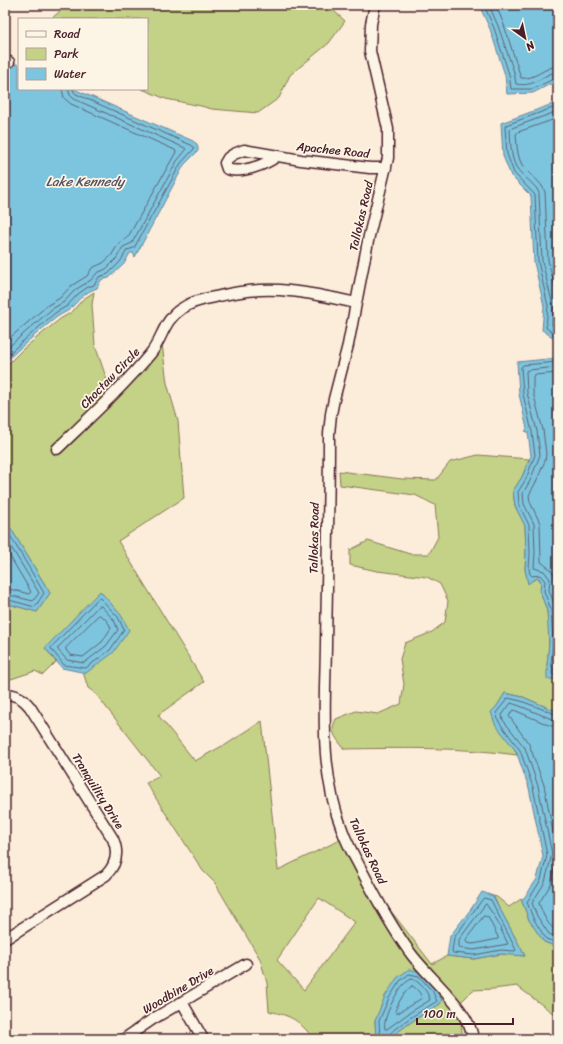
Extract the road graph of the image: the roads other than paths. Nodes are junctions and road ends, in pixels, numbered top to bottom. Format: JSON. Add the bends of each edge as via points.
{"nodes":[{"id":1,"x":375,"y":5,"type":"edge"},
{"id":2,"x":276,"y":156,"type":"dead end"},
{"id":3,"x":386,"y":168,"type":"junction"},
{"id":4,"x":356,"y":303,"type":"junction"},
{"id":5,"x":57,"y":449,"type":"dead end"},
{"id":6,"x":5,"y":694,"type":"edge"},
{"id":7,"x":5,"y":939,"type":"edge"},
{"id":8,"x":246,"y":964,"type":"dead end"},
{"id":9,"x":182,"y":1002,"type":"junction"},
{"id":10,"x":124,"y":1039,"type":"edge"},
{"id":11,"x":203,"y":1039,"type":"edge"},
{"id":12,"x":473,"y":1039,"type":"edge"}],
"edges":[{"from":1,"to":3,"type":"street","name":"Tallokas Road","via":[[370,30],[370,51],[389,134]]},
{"from":2,"to":3,"type":"street","name":"Apachee Road"},
{"from":3,"to":4,"type":"street","name":"Tallokas Road"},
{"from":4,"to":5,"type":"street","name":"Choctaw Circle","via":[[278,290],[247,291],[188,304],[166,323],[152,352],[125,383]]},
{"from":4,"to":12,"type":"street","name":"Tallokas Road","via":[[334,399],[329,434],[324,691],[324,741],[328,773],[342,830],[374,894],[412,956],[464,1015]]},
{"from":6,"to":7,"type":"street","name":"Tranquility Drive","via":[[22,699],[30,707],[113,839],[116,853],[114,865],[106,875]]},
{"from":8,"to":9,"type":"street","name":"Woodbine Drive"},
{"from":9,"to":10,"type":"street","name":"Woodbine Drive"},
{"from":9,"to":11,"type":"street"}]}
